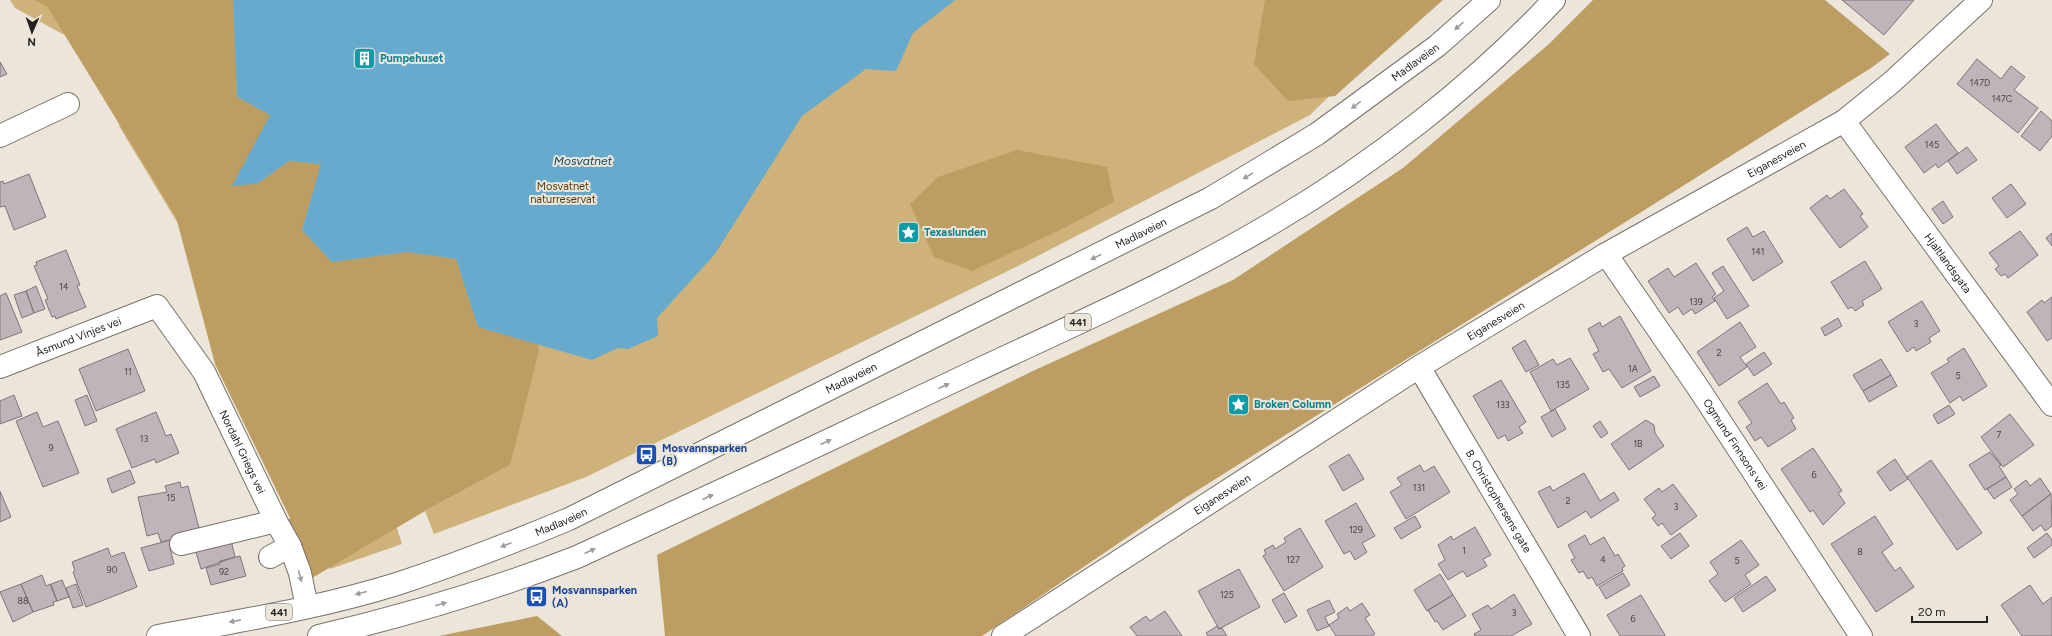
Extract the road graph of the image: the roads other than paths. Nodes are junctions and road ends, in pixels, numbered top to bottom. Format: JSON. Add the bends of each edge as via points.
{"nodes":[{"id":1,"x":1488,"y":0,"type":"edge"},
{"id":2,"x":1554,"y":0,"type":"edge"},
{"id":3,"x":1981,"y":0,"type":"edge"},
{"id":4,"x":68,"y":104,"type":"dead end"},
{"id":5,"x":1844,"y":121,"type":"junction"},
{"id":6,"x":0,"y":136,"type":"edge"},
{"id":7,"x":1606,"y":254,"type":"junction"},
{"id":8,"x":157,"y":306,"type":"joint"},
{"id":9,"x":0,"y":367,"type":"edge"},
{"id":10,"x":1418,"y":367,"type":"junction"},
{"id":11,"x":2052,"y":405,"type":"edge"},
{"id":12,"x":276,"y":521,"type":"junction"},
{"id":13,"x":181,"y":544,"type":"dead end"},
{"id":14,"x":290,"y":546,"type":"junction"},
{"id":15,"x":270,"y":558,"type":"dead end"},
{"id":16,"x":306,"y":606,"type":"junction"},
{"id":17,"x":1010,"y":634,"type":"edge"},
{"id":18,"x":158,"y":636,"type":"edge"},
{"id":19,"x":319,"y":636,"type":"edge"},
{"id":20,"x":1579,"y":636,"type":"edge"},
{"id":21,"x":1861,"y":636,"type":"edge"}],
"edges":[{"from":1,"to":16,"type":"street","name":"Madlaveien","number":"441","one_way":true,"via":[[1437,46],[1317,134],[1211,198],[569,519],[472,558],[399,583]]},
{"from":19,"to":2,"type":"street","number":"441","one_way":true,"via":[[474,595],[577,557],[1018,352],[1191,268],[1274,222],[1351,172],[1442,104],[1523,33]]},
{"from":3,"to":5,"type":"street","name":"Eiganesveien","via":[[1892,82]]},
{"from":4,"to":6,"type":"street"},
{"from":5,"to":7,"type":"street","name":"Eiganesveien"},
{"from":5,"to":11,"type":"street","name":"Hjaltlandsgata"},
{"from":7,"to":10,"type":"street","name":"Eiganesveien"},
{"from":7,"to":21,"type":"street","name":"Ogmund Finnsons vei","via":[[1697,386]]},
{"from":8,"to":9,"type":"street","name":"Åsmund Vinjes vei"},
{"from":8,"to":12,"type":"street","name":"Nordahl Griegs vei","via":[[204,372]]},
{"from":10,"to":17,"type":"street","name":"Eiganesveien"},
{"from":10,"to":20,"type":"street","name":"B. Christophersens gate"},
{"from":12,"to":13,"type":"street"},
{"from":12,"to":14,"type":"street","name":"Nordahl Griegs vei"},
{"from":14,"to":15,"type":"street"},
{"from":14,"to":16,"type":"street","name":"Nordahl Griegs vei","one_way":true,"via":[[300,574]]},
{"from":16,"to":18,"type":"street","name":"Madlaveien","number":"441","one_way":true}]}
